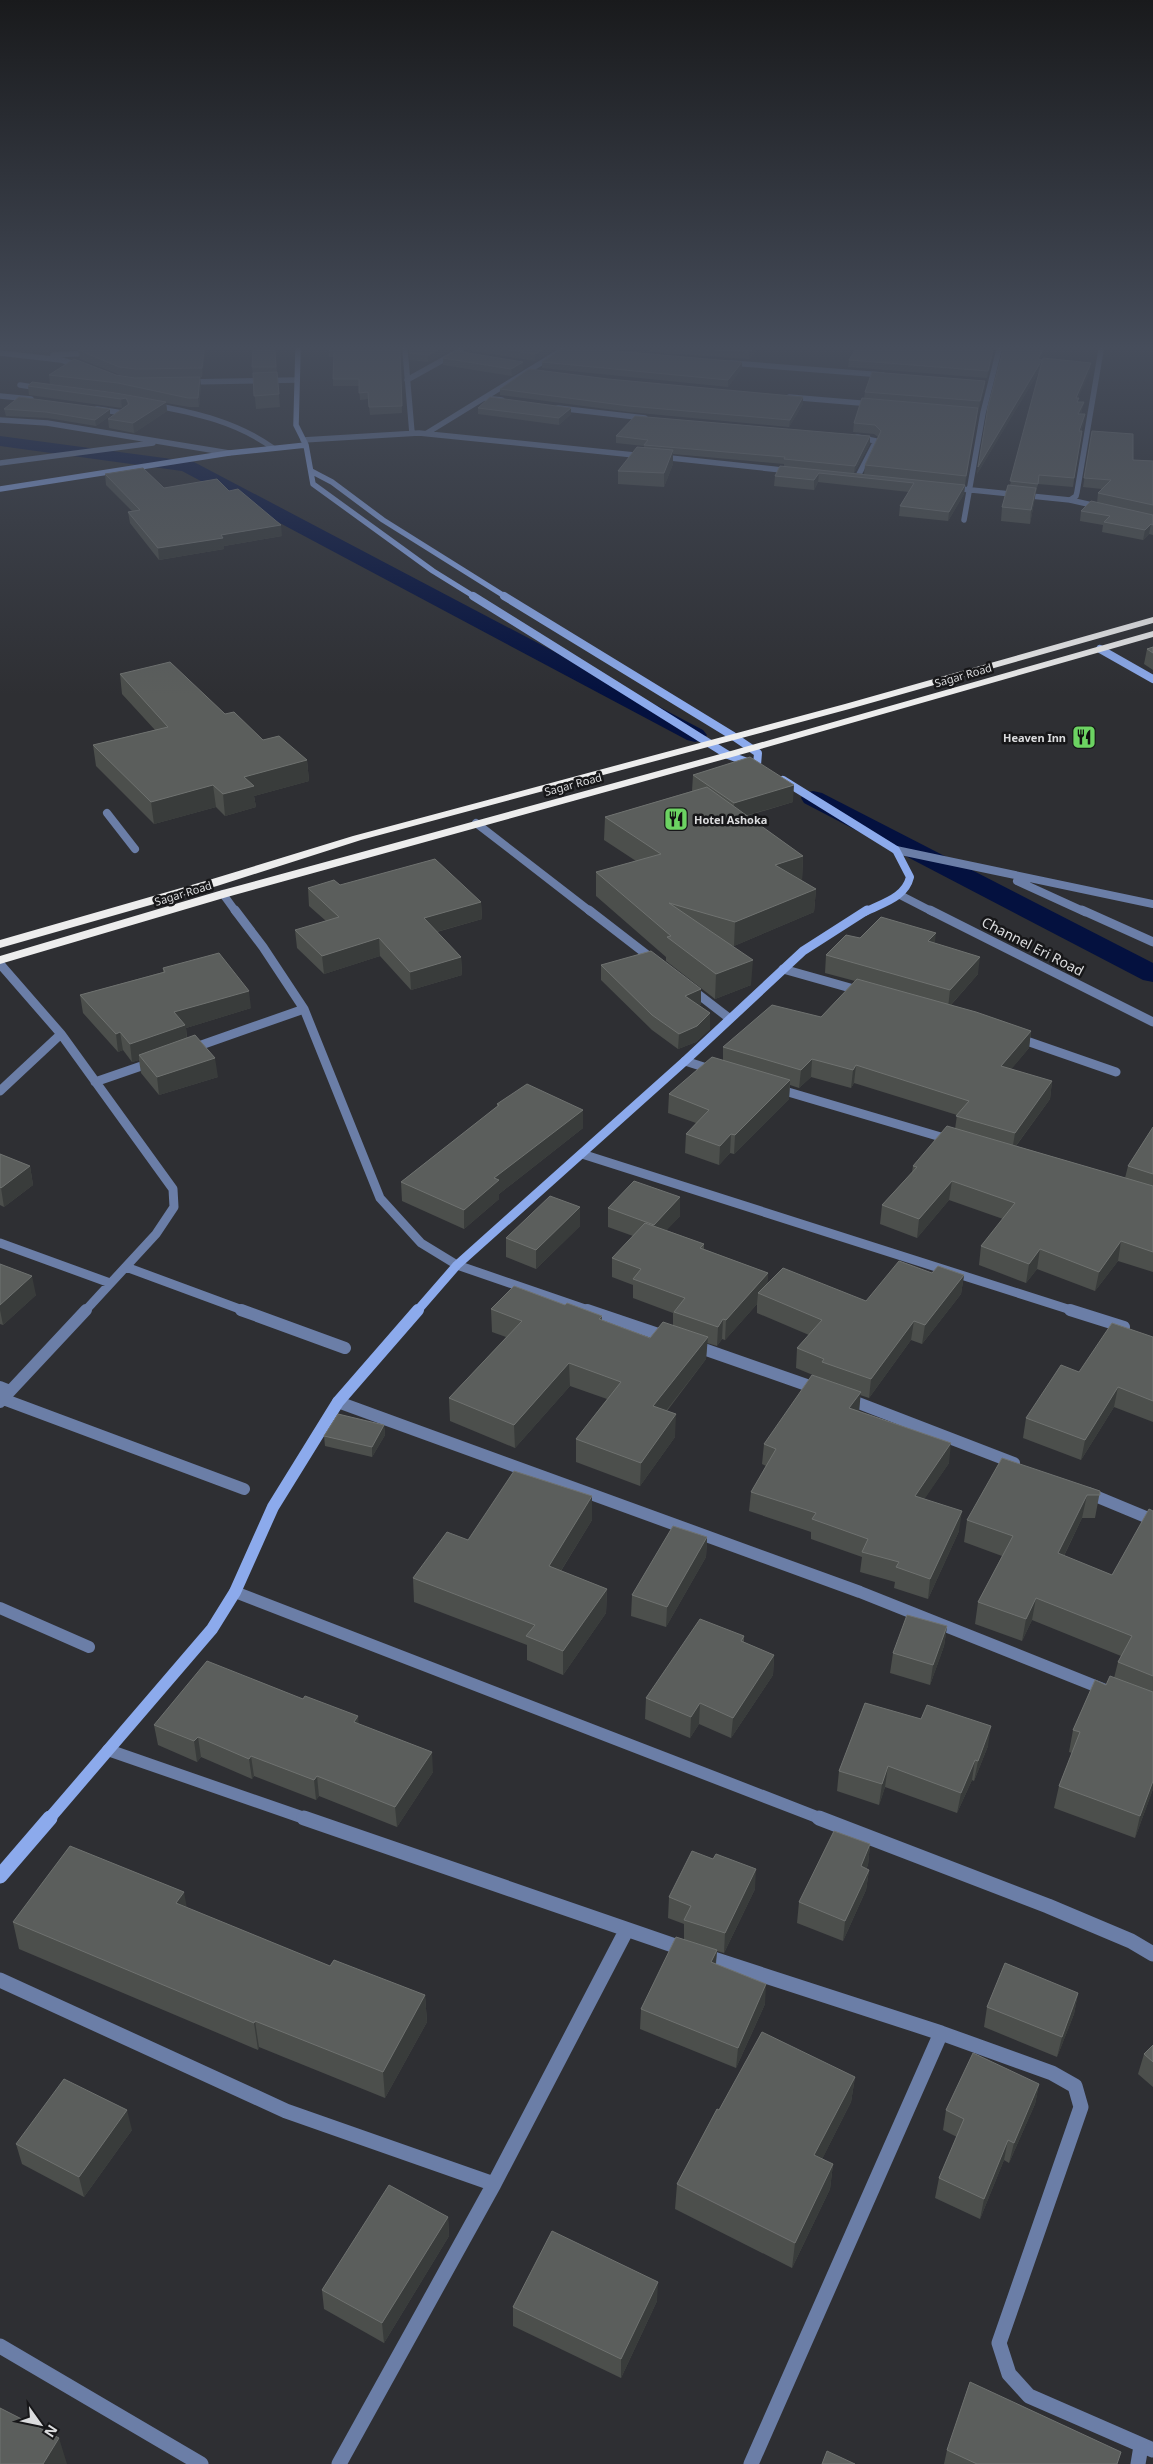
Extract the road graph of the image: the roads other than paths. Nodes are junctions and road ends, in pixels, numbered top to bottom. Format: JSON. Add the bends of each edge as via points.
{"nodes":[{"id":1,"x":153,"y":465,"type":"edge"},
{"id":2,"x":309,"y":465,"type":"edge"},
{"id":3,"x":734,"y":465,"type":"edge"},
{"id":4,"x":864,"y":465,"type":"edge"},
{"id":5,"x":973,"y":465,"type":"edge"},
{"id":6,"x":1082,"y":465,"type":"edge"},
{"id":7,"x":311,"y":472,"type":"junction"},
{"id":8,"x":801,"y":472,"type":"edge"},
{"id":9,"x":848,"y":477,"type":"edge"},
{"id":10,"x":857,"y":478,"type":"junction"},
{"id":11,"x":866,"y":479,"type":"edge"},
{"id":12,"x":949,"y":488,"type":"edge"},
{"id":13,"x":0,"y":489,"type":"edge"},
{"id":14,"x":968,"y":490,"type":"junction"},
{"id":15,"x":1070,"y":500,"type":"junction"},
{"id":16,"x":1109,"y":509,"type":"edge"},
{"id":17,"x":964,"y":520,"type":"dead end"},
{"id":18,"x":1153,"y":620,"type":"edge"},
{"id":19,"x":1153,"y":634,"type":"edge"},
{"id":20,"x":1100,"y":649,"type":"junction"},
{"id":21,"x":1153,"y":679,"type":"edge"},
{"id":22,"x":733,"y":736,"type":"junction"},
{"id":23,"x":707,"y":742,"type":"junction"},
{"id":24,"x":752,"y":748,"type":"junction"},
{"id":25,"x":728,"y":755,"type":"junction"},
{"id":26,"x":765,"y":770,"type":"junction"},
{"id":27,"x":107,"y":813,"type":"dead end"},
{"id":28,"x":476,"y":823,"type":"junction"},
{"id":29,"x":135,"y":849,"type":"dead end"},
{"id":30,"x":896,"y":850,"type":"junction"},
{"id":31,"x":1000,"y":874,"type":"junction"},
{"id":32,"x":223,"y":894,"type":"junction"},
{"id":33,"x":900,"y":895,"type":"junction"},
{"id":34,"x":1153,"y":904,"type":"edge"},
{"id":35,"x":1153,"y":942,"type":"edge"},
{"id":36,"x":0,"y":944,"type":"edge"},
{"id":37,"x":0,"y":960,"type":"edge"},
{"id":38,"x":0,"y":964,"type":"edge"},
{"id":39,"x":666,"y":969,"type":"edge"},
{"id":40,"x":783,"y":969,"type":"junction"},
{"id":41,"x":682,"y":982,"type":"edge"},
{"id":42,"x":867,"y":992,"type":"edge"},
{"id":43,"x":304,"y":1009,"type":"junction"},
{"id":44,"x":729,"y":1018,"type":"junction"},
{"id":45,"x":1153,"y":1022,"type":"edge"},
{"id":46,"x":61,"y":1034,"type":"junction"},
{"id":47,"x":1006,"y":1034,"type":"edge"},
{"id":48,"x":177,"y":1054,"type":"edge"},
{"id":49,"x":158,"y":1060,"type":"edge"},
{"id":50,"x":685,"y":1061,"type":"junction"},
{"id":51,"x":1116,"y":1072,"type":"dead end"},
{"id":52,"x":723,"y":1073,"type":"edge"},
{"id":53,"x":95,"y":1082,"type":"junction"},
{"id":54,"x":771,"y":1087,"type":"edge"},
{"id":55,"x":0,"y":1091,"type":"edge"},
{"id":56,"x":962,"y":1143,"type":"edge"},
{"id":57,"x":582,"y":1154,"type":"junction"},
{"id":58,"x":0,"y":1243,"type":"edge"},
{"id":59,"x":458,"y":1265,"type":"junction"},
{"id":60,"x":126,"y":1267,"type":"junction"},
{"id":61,"x":110,"y":1283,"type":"junction"},
{"id":62,"x":1135,"y":1332,"type":"edge"},
{"id":63,"x":345,"y":1348,"type":"dead end"},
{"id":64,"x":3,"y":1395,"type":"edge"},
{"id":65,"x":338,"y":1402,"type":"junction"},
{"id":66,"x":1025,"y":1468,"type":"edge"},
{"id":67,"x":244,"y":1489,"type":"dead end"},
{"id":68,"x":1080,"y":1489,"type":"edge"},
{"id":69,"x":1153,"y":1520,"type":"edge"},
{"id":70,"x":234,"y":1592,"type":"junction"},
{"id":71,"x":0,"y":1608,"type":"edge"},
{"id":72,"x":89,"y":1647,"type":"dead end"},
{"id":73,"x":1116,"y":1695,"type":"edge"},
{"id":74,"x":108,"y":1750,"type":"junction"},
{"id":75,"x":0,"y":1876,"type":"edge"},
{"id":76,"x":626,"y":1931,"type":"junction"},
{"id":77,"x":1153,"y":1954,"type":"edge"},
{"id":78,"x":0,"y":1980,"type":"edge"},
{"id":79,"x":941,"y":2033,"type":"junction"},
{"id":80,"x":494,"y":2184,"type":"junction"},
{"id":81,"x":0,"y":2346,"type":"edge"},
{"id":82,"x":1147,"y":2448,"type":"edge"},
{"id":83,"x":201,"y":2464,"type":"edge"},
{"id":84,"x":339,"y":2464,"type":"edge"},
{"id":85,"x":751,"y":2464,"type":"edge"},
{"id":86,"x":1138,"y":2464,"type":"edge"}],
"edges":[{"from":1,"to":13,"type":"main road"},
{"from":2,"to":7,"type":"main road"},
{"from":3,"to":8,"type":"street"},
{"from":4,"to":10,"type":"street"},
{"from":5,"to":14,"type":"street"},
{"from":6,"to":15,"type":"street","via":[[1076,496]]},
{"from":7,"to":22,"type":"main road","via":[[332,482],[383,520],[471,576]]},
{"from":7,"to":23,"type":"main road","via":[[313,484],[433,571]]},
{"from":9,"to":10,"type":"street"},
{"from":10,"to":11,"type":"street"},
{"from":12,"to":14,"type":"street"},
{"from":14,"to":15,"type":"street"},
{"from":14,"to":17,"type":"street"},
{"from":15,"to":16,"type":"street"},
{"from":18,"to":22,"type":"highway","name":"Sagar Road"},
{"from":19,"to":20,"type":"highway","name":"Sagar Road"},
{"from":20,"to":21,"type":"main road"},
{"from":20,"to":24,"type":"highway","name":"Sagar Road"},
{"from":22,"to":23,"type":"highway","name":"Sagar Road"},
{"from":22,"to":24,"type":"main road"},
{"from":23,"to":25,"type":"main road"},
{"from":23,"to":36,"type":"highway","name":"Sagar Road","via":[[357,838]]},
{"from":24,"to":25,"type":"highway","name":"Sagar Road"},
{"from":24,"to":26,"type":"main road"},
{"from":25,"to":26,"type":"main road"},
{"from":25,"to":28,"type":"highway","name":"Sagar Road"},
{"from":26,"to":30,"type":"main road"},
{"from":27,"to":29,"type":"street"},
{"from":28,"to":32,"type":"highway","name":"Sagar Road"},
{"from":28,"to":39,"type":"street"},
{"from":30,"to":31,"type":"street"},
{"from":30,"to":33,"type":"main road","via":[[910,877]]},
{"from":31,"to":34,"type":"street"},
{"from":31,"to":35,"type":"street"},
{"from":32,"to":37,"type":"highway","name":"Sagar Road"},
{"from":32,"to":43,"type":"street"},
{"from":33,"to":40,"type":"main road","via":[[855,916],[803,951]]},
{"from":33,"to":45,"type":"street","name":"Channel Eri Road"},
{"from":38,"to":46,"type":"street"},
{"from":40,"to":42,"type":"street"},
{"from":40,"to":44,"type":"main road"},
{"from":41,"to":44,"type":"street"},
{"from":43,"to":48,"type":"street"},
{"from":43,"to":59,"type":"street","via":[[380,1198],[421,1243]]},
{"from":44,"to":50,"type":"main road"},
{"from":46,"to":53,"type":"street"},
{"from":46,"to":55,"type":"street"},
{"from":47,"to":51,"type":"street"},
{"from":49,"to":53,"type":"street"},
{"from":50,"to":52,"type":"street"},
{"from":50,"to":57,"type":"main road"},
{"from":53,"to":60,"type":"street","via":[[173,1189],[174,1208]]},
{"from":54,"to":56,"type":"street"},
{"from":57,"to":59,"type":"main road"},
{"from":57,"to":62,"type":"street"},
{"from":58,"to":61,"type":"street"},
{"from":59,"to":65,"type":"main road"},
{"from":59,"to":66,"type":"street","via":[[837,1395]]},
{"from":60,"to":61,"type":"street"},
{"from":60,"to":63,"type":"street"},
{"from":61,"to":64,"type":"street"},
{"from":64,"to":67,"type":"street"},
{"from":65,"to":70,"type":"main road","via":[[273,1507]]},
{"from":65,"to":73,"type":"street","via":[[860,1592]]},
{"from":68,"to":69,"type":"street"},
{"from":70,"to":74,"type":"main road","via":[[212,1629]]},
{"from":70,"to":77,"type":"street","via":[[1048,1906],[1131,1941]]},
{"from":71,"to":72,"type":"street"},
{"from":74,"to":75,"type":"main road"},
{"from":74,"to":76,"type":"street"},
{"from":76,"to":79,"type":"street"},
{"from":76,"to":80,"type":"street"},
{"from":78,"to":80,"type":"street","via":[[286,2111]]},
{"from":79,"to":82,"type":"street","via":[[1052,2074],[1075,2086],[1081,2106],[999,2343],[1009,2374],[1029,2396]]},
{"from":79,"to":85,"type":"street"},
{"from":80,"to":84,"type":"street"},
{"from":81,"to":83,"type":"street"},
{"from":82,"to":86,"type":"street"}]}
